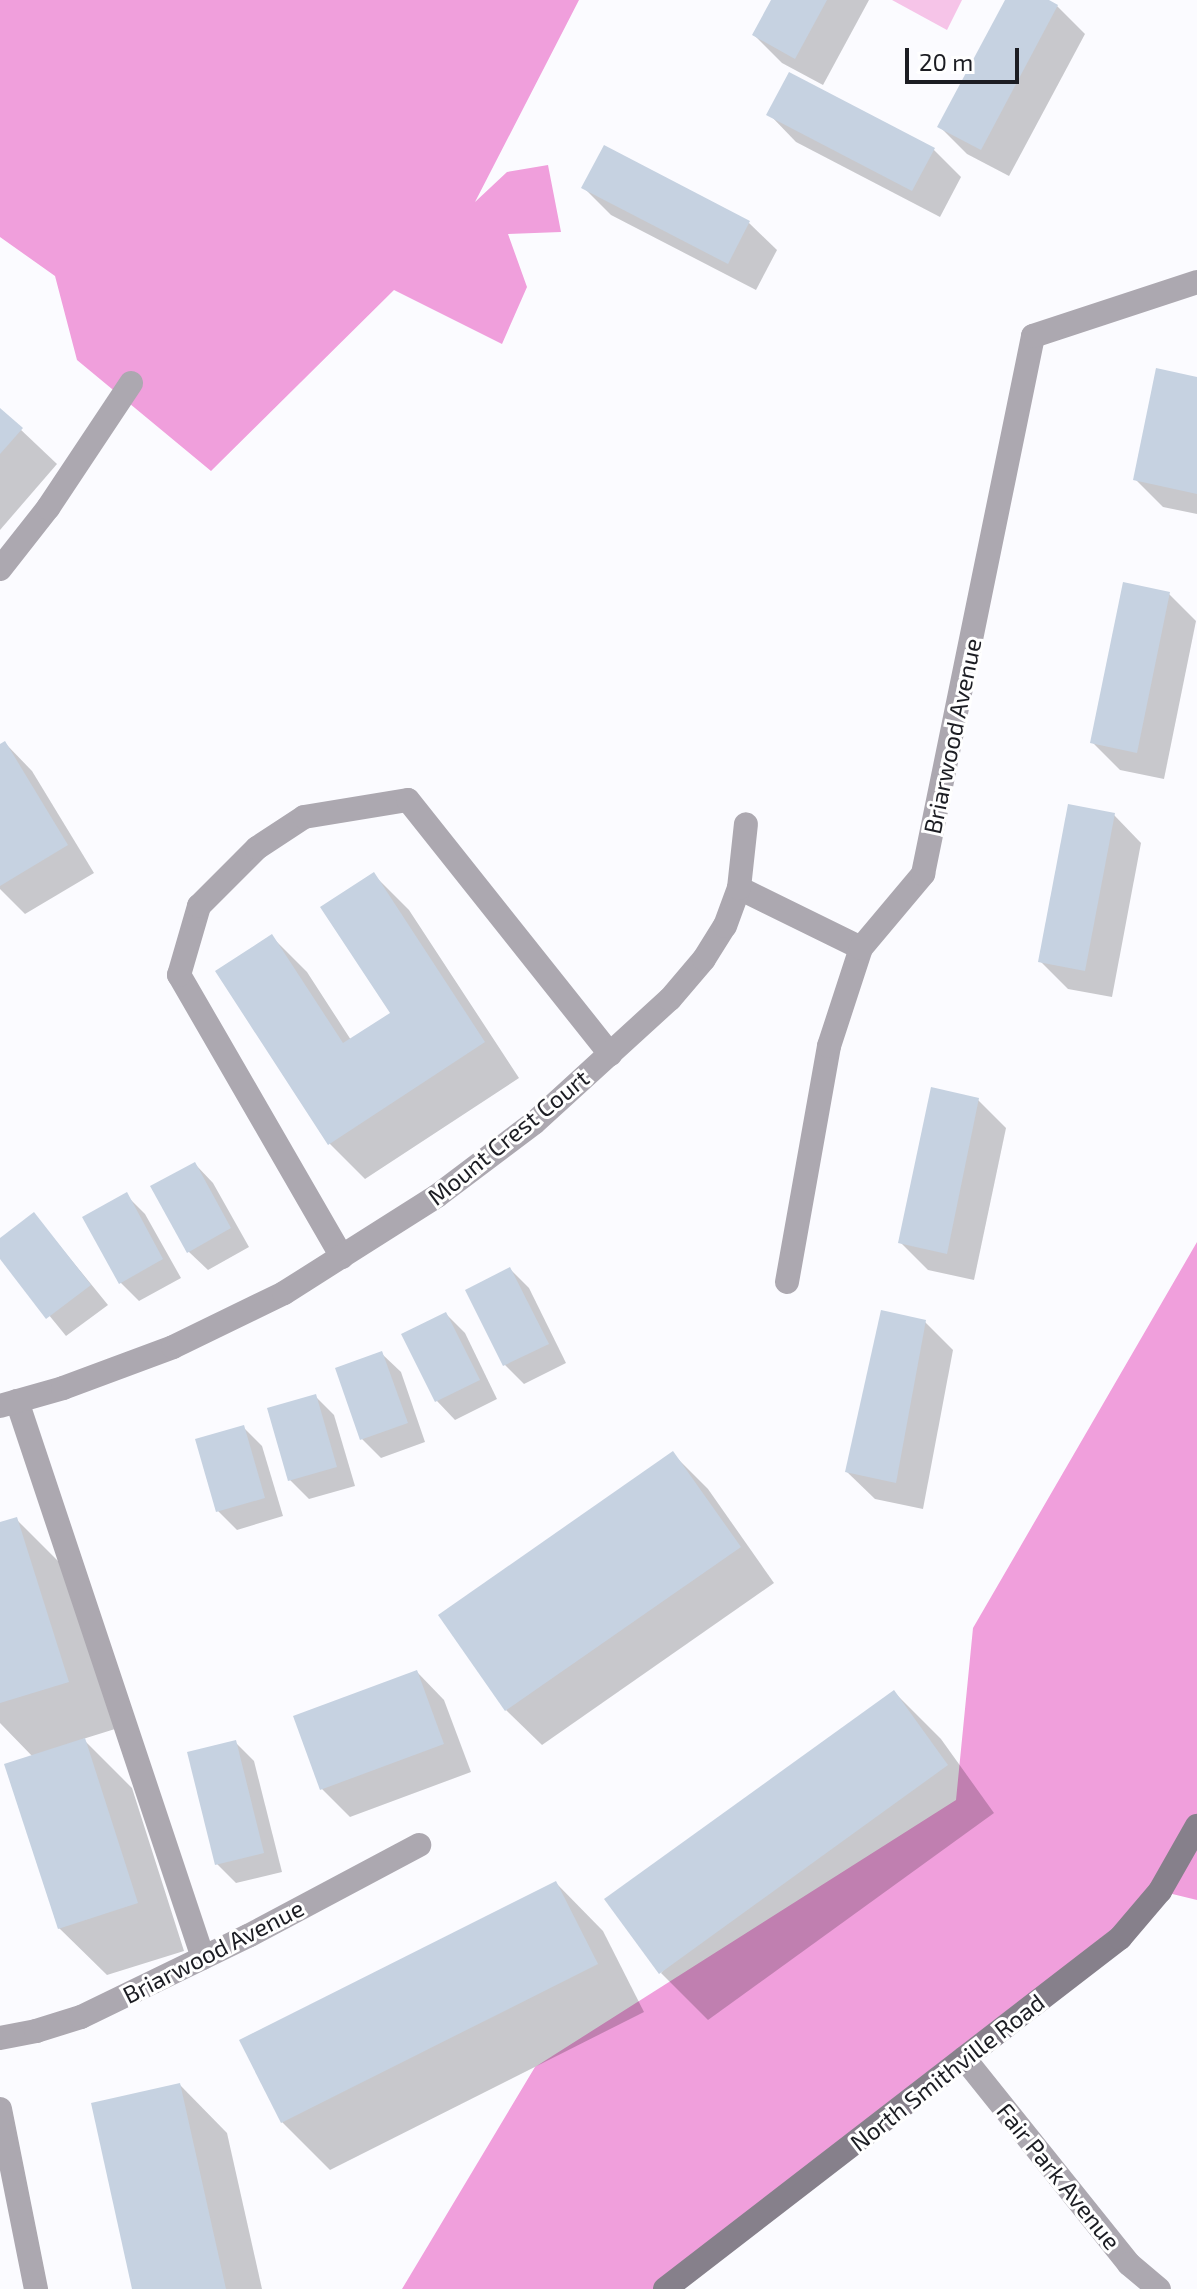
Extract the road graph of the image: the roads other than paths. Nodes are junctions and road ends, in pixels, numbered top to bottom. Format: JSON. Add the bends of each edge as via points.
{"nodes":[{"id":1,"x":1197,"y":282,"type":"edge"},
{"id":2,"x":131,"y":383,"type":"dead end"},
{"id":3,"x":0,"y":569,"type":"edge"},
{"id":4,"x":746,"y":824,"type":"dead end"},
{"id":5,"x":739,"y":888,"type":"junction"},
{"id":6,"x":861,"y":948,"type":"junction"},
{"id":7,"x":610,"y":1054,"type":"junction"},
{"id":8,"x":342,"y":1257,"type":"junction"},
{"id":9,"x":787,"y":1282,"type":"dead end"},
{"id":10,"x":8,"y":1403,"type":"edge"},
{"id":11,"x":1197,"y":1826,"type":"edge"},
{"id":12,"x":419,"y":1845,"type":"dead end"},
{"id":13,"x":203,"y":1958,"type":"junction"},
{"id":14,"x":0,"y":2038,"type":"edge"},
{"id":15,"x":964,"y":2058,"type":"junction"},
{"id":16,"x":0,"y":2109,"type":"edge"},
{"id":17,"x":36,"y":2289,"type":"edge"},
{"id":18,"x":665,"y":2289,"type":"edge"},
{"id":19,"x":1159,"y":2289,"type":"edge"}],
"edges":[{"from":1,"to":6,"type":"street","name":"Briarwood Avenue","via":[[1033,336],[923,874]]},
{"from":2,"to":3,"type":"street","via":[[48,508]]},
{"from":4,"to":5,"type":"street","name":"Mount Crest Court"},
{"from":5,"to":6,"type":"street"},
{"from":5,"to":7,"type":"street","name":"Mount Crest Court","via":[[725,926],[704,959]]},
{"from":6,"to":9,"type":"street","name":"Briarwood Avenue","via":[[829,1046]]},
{"from":7,"to":8,"type":"street","name":"Mount Crest Court","via":[[534,1123],[437,1196]]},
{"from":7,"to":8,"type":"street","via":[[408,800],[304,817],[257,848],[199,906],[179,975]]},
{"from":8,"to":10,"type":"street","name":"Mount Crest Court","via":[[284,1293],[162,1351]]},
{"from":10,"to":13,"type":"street"},
{"from":11,"to":15,"type":"main road","name":"North Smithville Road","via":[[1160,1891],[1120,1938]]},
{"from":12,"to":13,"type":"street","name":"Briarwood Avenue"},
{"from":13,"to":14,"type":"street","name":"Briarwood Avenue","via":[[81,2017]]},
{"from":15,"to":18,"type":"main road","name":"North Smithville Road"},
{"from":15,"to":19,"type":"street","name":"Fair Park Avenue","via":[[1129,2264]]},
{"from":16,"to":17,"type":"street"}]}
